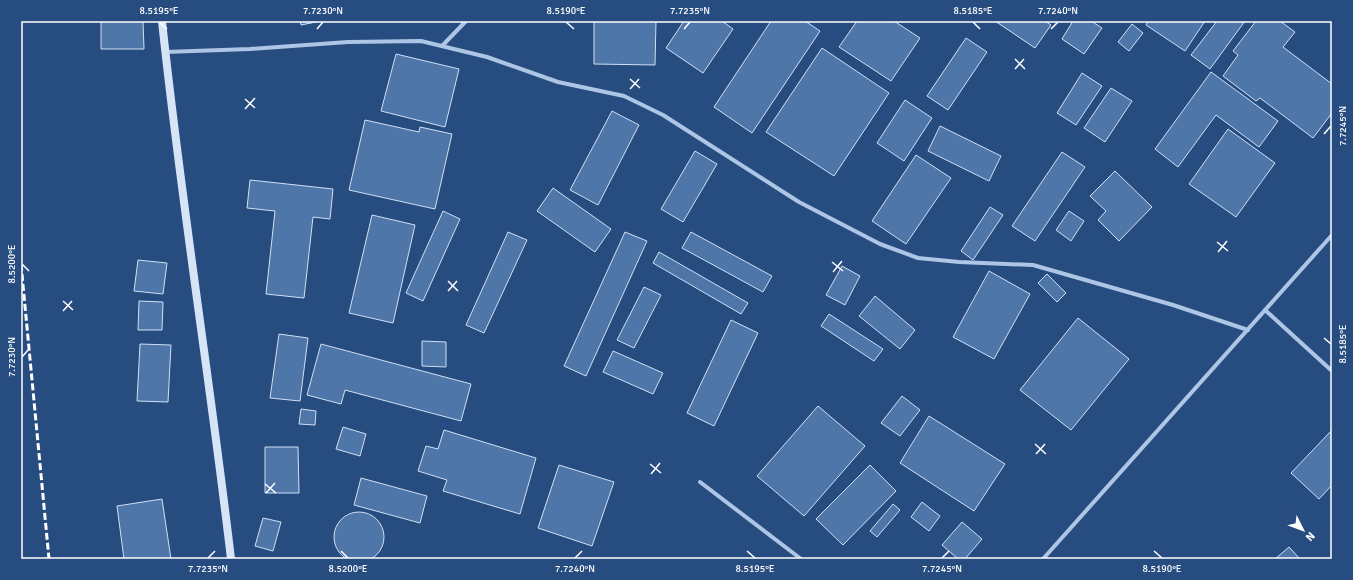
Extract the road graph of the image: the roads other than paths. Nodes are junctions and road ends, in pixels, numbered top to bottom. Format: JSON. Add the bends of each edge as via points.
{"nodes":[{"id":1,"x":162,"y":21,"type":"edge"},
{"id":2,"x":466,"y":21,"type":"edge"},
{"id":3,"x":442,"y":46,"type":"junction"},
{"id":4,"x":165,"y":52,"type":"junction"},
{"id":5,"x":1332,"y":235,"type":"edge"},
{"id":6,"x":1265,"y":310,"type":"junction"},
{"id":7,"x":1248,"y":330,"type":"junction"},
{"id":8,"x":1332,"y":371,"type":"edge"},
{"id":9,"x":700,"y":482,"type":"dead end"},
{"id":10,"x":231,"y":559,"type":"edge"},
{"id":11,"x":801,"y":559,"type":"edge"},
{"id":12,"x":1043,"y":559,"type":"edge"}],
"edges":[{"from":1,"to":4,"type":"street"},
{"from":2,"to":3,"type":"street"},
{"from":3,"to":4,"type":"street","via":[[421,41]]},
{"from":3,"to":7,"type":"street","via":[[487,57],[558,82],[624,96],[664,115],[799,202],[880,244],[918,258],[1033,265],[1173,305]]},
{"from":4,"to":10,"type":"street"},
{"from":5,"to":6,"type":"street"},
{"from":6,"to":7,"type":"street"},
{"from":6,"to":8,"type":"street"},
{"from":7,"to":12,"type":"street"},
{"from":9,"to":11,"type":"street"}]}
